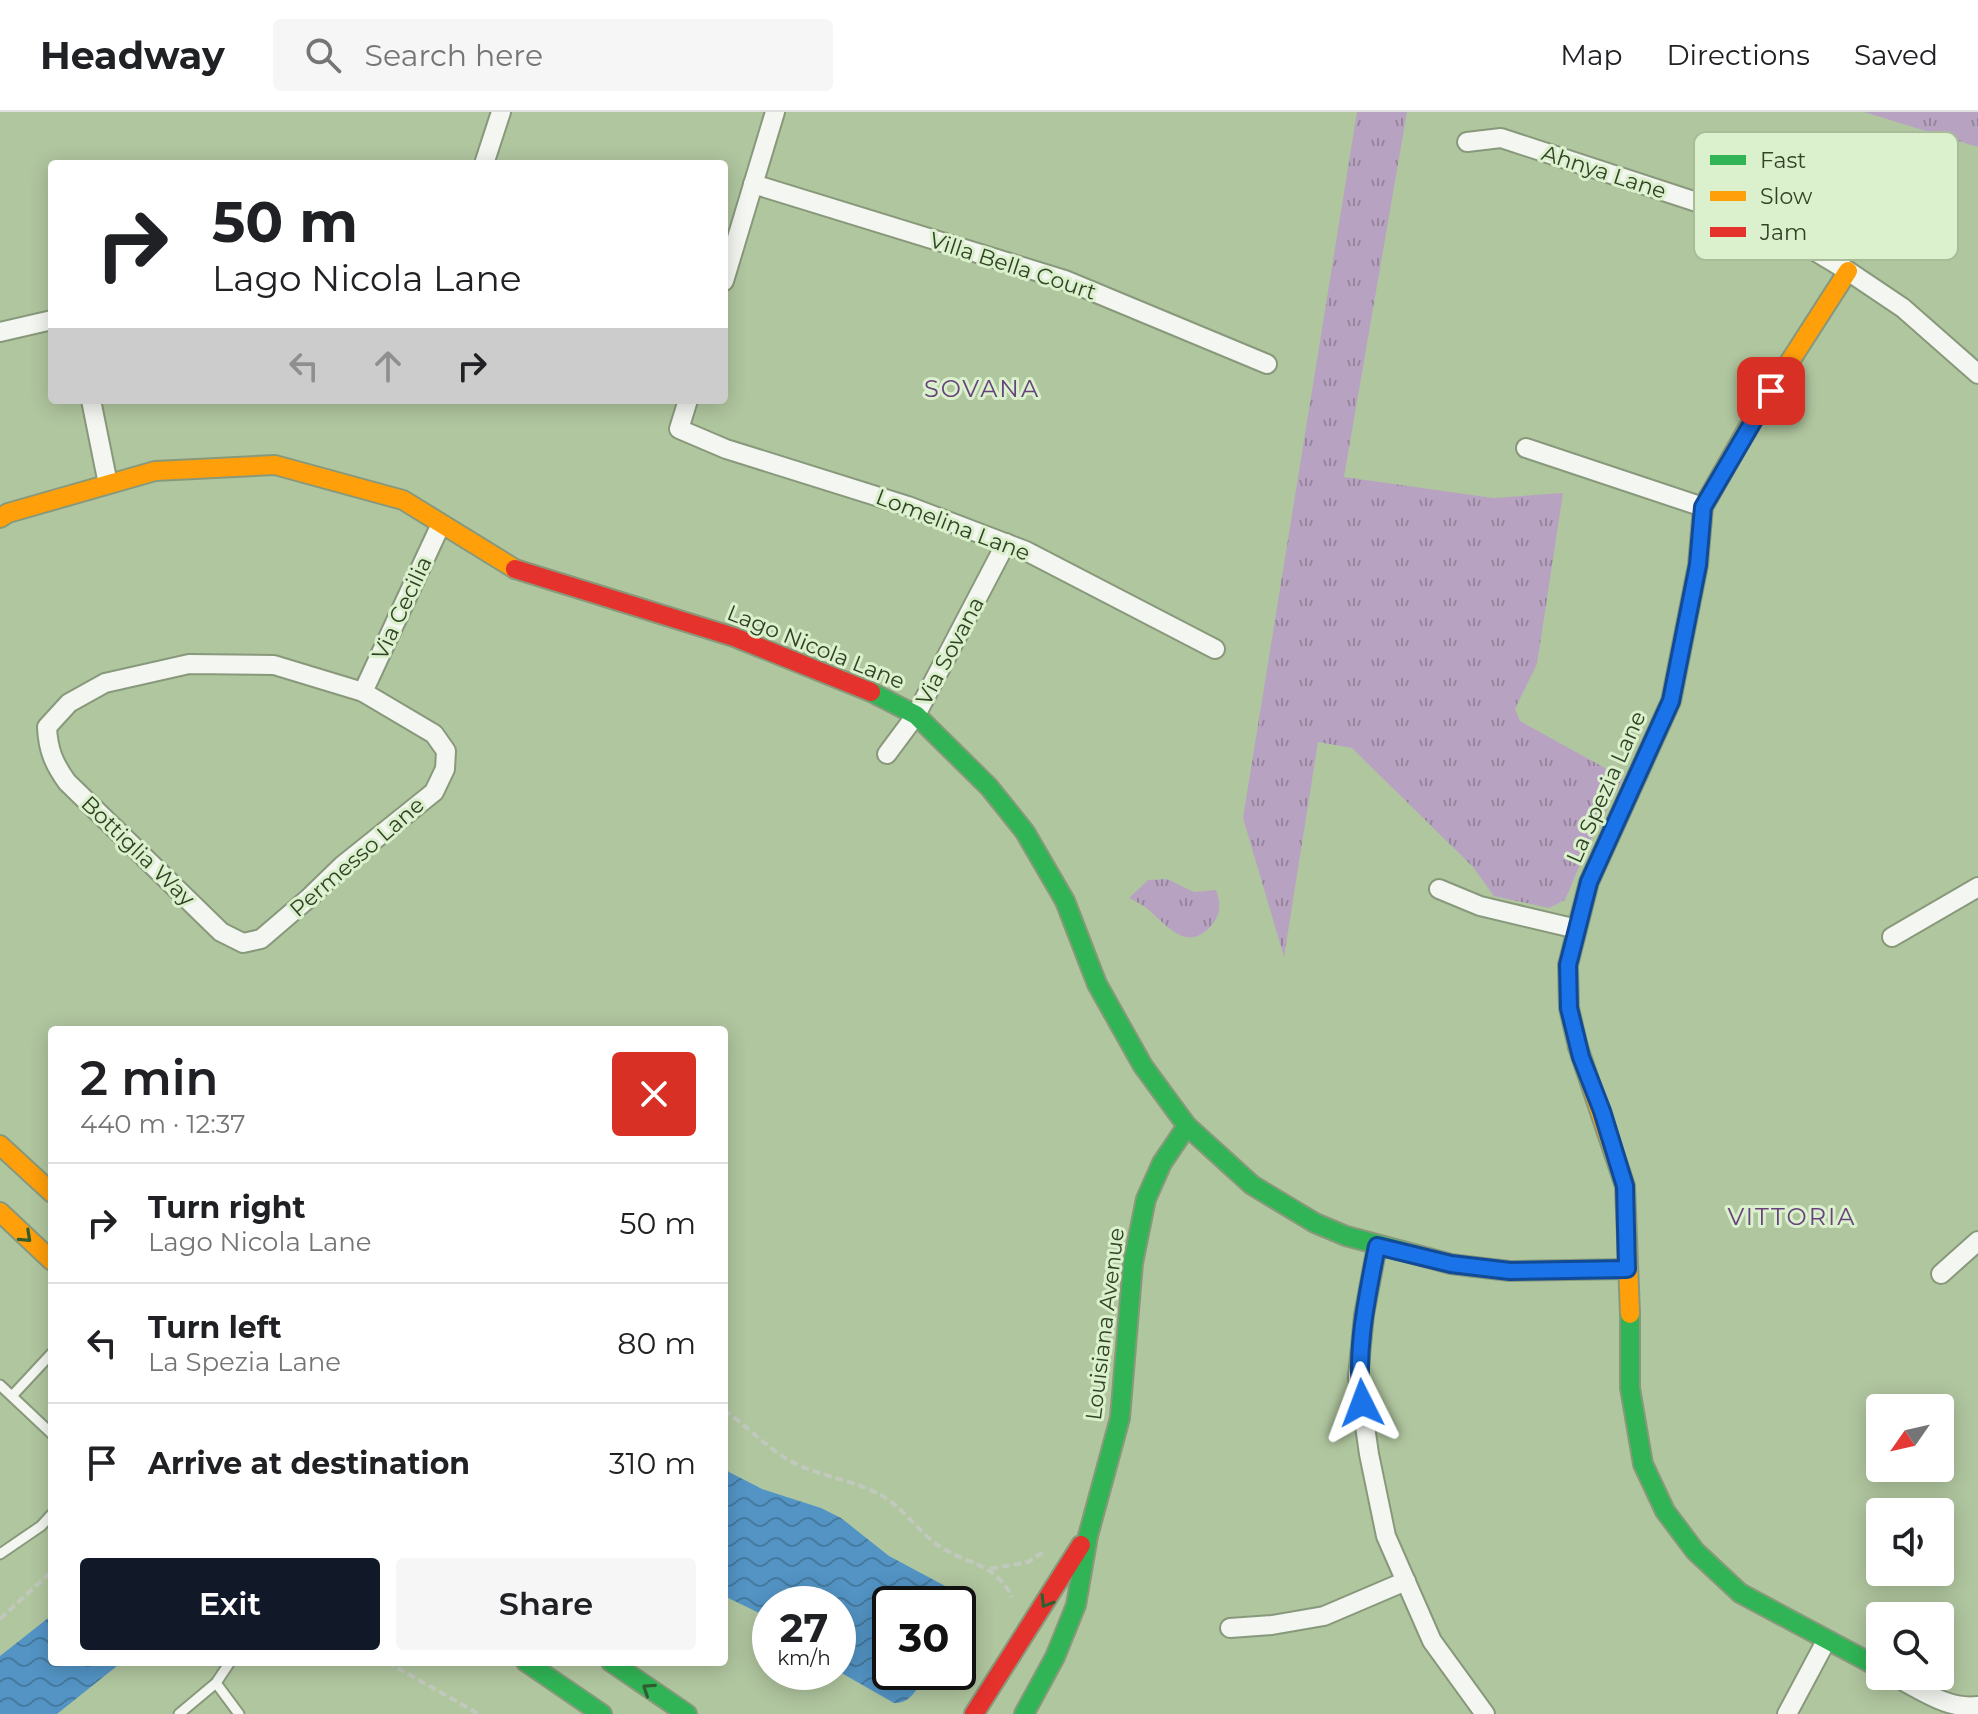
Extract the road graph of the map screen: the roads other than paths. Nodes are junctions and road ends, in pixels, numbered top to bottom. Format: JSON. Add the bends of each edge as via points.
{"nodes":[{"id":1,"x":501,"y":112,"type":"edge"},
{"id":2,"x":775,"y":112,"type":"edge"},
{"id":3,"x":1467,"y":142,"type":"dead end"},
{"id":4,"x":485,"y":160,"type":"edge"},
{"id":5,"x":753,"y":184,"type":"junction"},
{"id":6,"x":1694,"y":201,"type":"edge"},
{"id":7,"x":1830,"y":260,"type":"edge"},
{"id":8,"x":728,"y":268,"type":"edge"},
{"id":9,"x":1848,"y":271,"type":"junction"},
{"id":10,"x":48,"y":321,"type":"edge"},
{"id":11,"x":0,"y":332,"type":"edge"},
{"id":12,"x":1267,"y":364,"type":"dead end"},
{"id":13,"x":1978,"y":374,"type":"edge"},
{"id":14,"x":92,"y":404,"type":"edge"},
{"id":15,"x":687,"y":404,"type":"edge"},
{"id":16,"x":1526,"y":448,"type":"dead end"},
{"id":17,"x":108,"y":484,"type":"junction"},
{"id":18,"x":1703,"y":507,"type":"junction"},
{"id":19,"x":0,"y":518,"type":"edge"},
{"id":20,"x":441,"y":524,"type":"junction"},
{"id":21,"x":1006,"y":543,"type":"junction"},
{"id":22,"x":1215,"y":649,"type":"dead end"},
{"id":23,"x":363,"y":692,"type":"junction"},
{"id":24,"x":916,"y":715,"type":"junction"},
{"id":25,"x":887,"y":754,"type":"dead end"},
{"id":26,"x":1978,"y":887,"type":"edge"},
{"id":27,"x":1439,"y":889,"type":"dead end"},
{"id":28,"x":1577,"y":929,"type":"junction"},
{"id":29,"x":1892,"y":937,"type":"dead end"},
{"id":30,"x":261,"y":939,"type":"joint"},
{"id":31,"x":1187,"y":1126,"type":"junction"},
{"id":32,"x":0,"y":1145,"type":"edge"},
{"id":33,"x":48,"y":1189,"type":"edge"},
{"id":34,"x":0,"y":1212,"type":"edge"},
{"id":35,"x":1978,"y":1241,"type":"edge"},
{"id":36,"x":1377,"y":1246,"type":"junction"},
{"id":37,"x":48,"y":1257,"type":"edge"},
{"id":38,"x":1627,"y":1269,"type":"junction"},
{"id":39,"x":1941,"y":1274,"type":"dead end"},
{"id":40,"x":48,"y":1357,"type":"edge"},
{"id":41,"x":0,"y":1385,"type":"edge"},
{"id":42,"x":12,"y":1396,"type":"junction"},
{"id":43,"x":48,"y":1430,"type":"edge"},
{"id":44,"x":48,"y":1518,"type":"edge"},
{"id":45,"x":1088,"y":1536,"type":"junction"},
{"id":46,"x":0,"y":1554,"type":"edge"},
{"id":47,"x":1406,"y":1581,"type":"junction"},
{"id":48,"x":1230,"y":1628,"type":"dead end"},
{"id":49,"x":1826,"y":1641,"type":"junction"},
{"id":50,"x":1866,"y":1661,"type":"edge"},
{"id":51,"x":227,"y":1666,"type":"edge"},
{"id":52,"x":532,"y":1666,"type":"edge"},
{"id":53,"x":617,"y":1666,"type":"edge"},
{"id":54,"x":216,"y":1683,"type":"junction"},
{"id":55,"x":1921,"y":1690,"type":"edge"},
{"id":56,"x":1976,"y":1706,"type":"edge"},
{"id":57,"x":179,"y":1714,"type":"edge"},
{"id":58,"x":239,"y":1714,"type":"edge"},
{"id":59,"x":602,"y":1714,"type":"edge"},
{"id":60,"x":687,"y":1714,"type":"edge"},
{"id":61,"x":974,"y":1714,"type":"edge"},
{"id":62,"x":1024,"y":1714,"type":"edge"},
{"id":63,"x":1485,"y":1714,"type":"edge"},
{"id":64,"x":1787,"y":1714,"type":"edge"}],
"edges":[{"from":1,"to":4,"type":"street"},
{"from":2,"to":5,"type":"street"},
{"from":3,"to":6,"type":"street","name":"Ahnya Lane","via":[[1501,138]]},
{"from":5,"to":8,"type":"street"},
{"from":5,"to":12,"type":"street","name":"Villa Bella Court","via":[[1065,280]]},
{"from":7,"to":9,"type":"street","name":"Ahnya Lane"},
{"from":9,"to":13,"type":"street","name":"Ahnya Lane","via":[[1903,308]]},
{"from":9,"to":18,"type":"street","name":"La Spezia Lane"},
{"from":10,"to":11,"type":"street"},
{"from":14,"to":17,"type":"street"},
{"from":15,"to":21,"type":"street","name":"Lomelina Lane","via":[[679,429]]},
{"from":16,"to":18,"type":"street"},
{"from":17,"to":19,"type":"street","name":"Lago Nicola Lane"},
{"from":17,"to":20,"type":"street","name":"Lago Nicola Lane","via":[[155,471],[275,465],[403,500]]},
{"from":18,"to":28,"type":"street","name":"La Spezia Lane","via":[[1698,565],[1671,701],[1589,882]]},
{"from":20,"to":23,"type":"street","name":"Via Cecilia"},
{"from":20,"to":24,"type":"street","name":"Lago Nicola Lane","via":[[518,571],[734,637],[857,685]]},
{"from":21,"to":22,"type":"street","name":"Lomelina Lane"},
{"from":21,"to":24,"type":"street","name":"Via Sovana"},
{"from":23,"to":30,"type":"street","name":"Permesso Lane","via":[[434,734],[446,751],[445,769],[434,792]]},
{"from":23,"to":30,"type":"street","name":"Bottiglia Way","via":[[274,665],[189,664],[105,683],[69,703],[47,727],[48,746],[67,782],[221,932],[243,943]]},
{"from":24,"to":25,"type":"street","name":"Via Sovana"},
{"from":24,"to":31,"type":"street","name":"Lago Nicola Lane","via":[[989,787],[1025,832],[1065,901],[1113,1016]]},
{"from":26,"to":29,"type":"street"},
{"from":27,"to":28,"type":"street","via":[[1480,906]]},
{"from":28,"to":38,"type":"street","name":"La Spezia Lane","via":[[1568,965],[1569,1008],[1625,1186]]},
{"from":31,"to":36,"type":"street","name":"Lago Nicola Lane","via":[[1252,1185],[1315,1223]]},
{"from":31,"to":45,"type":"street","name":"Louisiana Avenue","via":[[1146,1199],[1133,1263],[1120,1418]]},
{"from":32,"to":33,"type":"street"},
{"from":34,"to":37,"type":"street","one_way":true},
{"from":35,"to":39,"type":"street"},
{"from":36,"to":38,"type":"street","name":"Lago Nicola Lane","via":[[1451,1264],[1510,1271]]},
{"from":36,"to":47,"type":"street","via":[[1358,1377],[1386,1536]]},
{"from":38,"to":49,"type":"street","name":"La Spezia Lane","via":[[1630,1388],[1643,1464],[1665,1511],[1695,1551],[1740,1593]]},
{"from":40,"to":42,"type":"lane"},
{"from":41,"to":42,"type":"lane"},
{"from":42,"to":43,"type":"lane"},
{"from":44,"to":46,"type":"lane"},
{"from":45,"to":61,"type":"street","name":"Louisiana Avenue","one_way":true},
{"from":45,"to":62,"type":"street","name":"Louisiana Avenue","via":[[1076,1605]]},
{"from":47,"to":48,"type":"street","via":[[1324,1616]]},
{"from":47,"to":63,"type":"street","via":[[1432,1641]]},
{"from":49,"to":50,"type":"street","name":"La Spezia Lane"},
{"from":49,"to":64,"type":"street"},
{"from":51,"to":54,"type":"lane"},
{"from":52,"to":59,"type":"street"},
{"from":60,"to":53,"type":"street","one_way":true},
{"from":54,"to":57,"type":"lane"},
{"from":54,"to":58,"type":"lane"},
{"from":55,"to":56,"type":"street","via":[[1944,1702]]}]}
